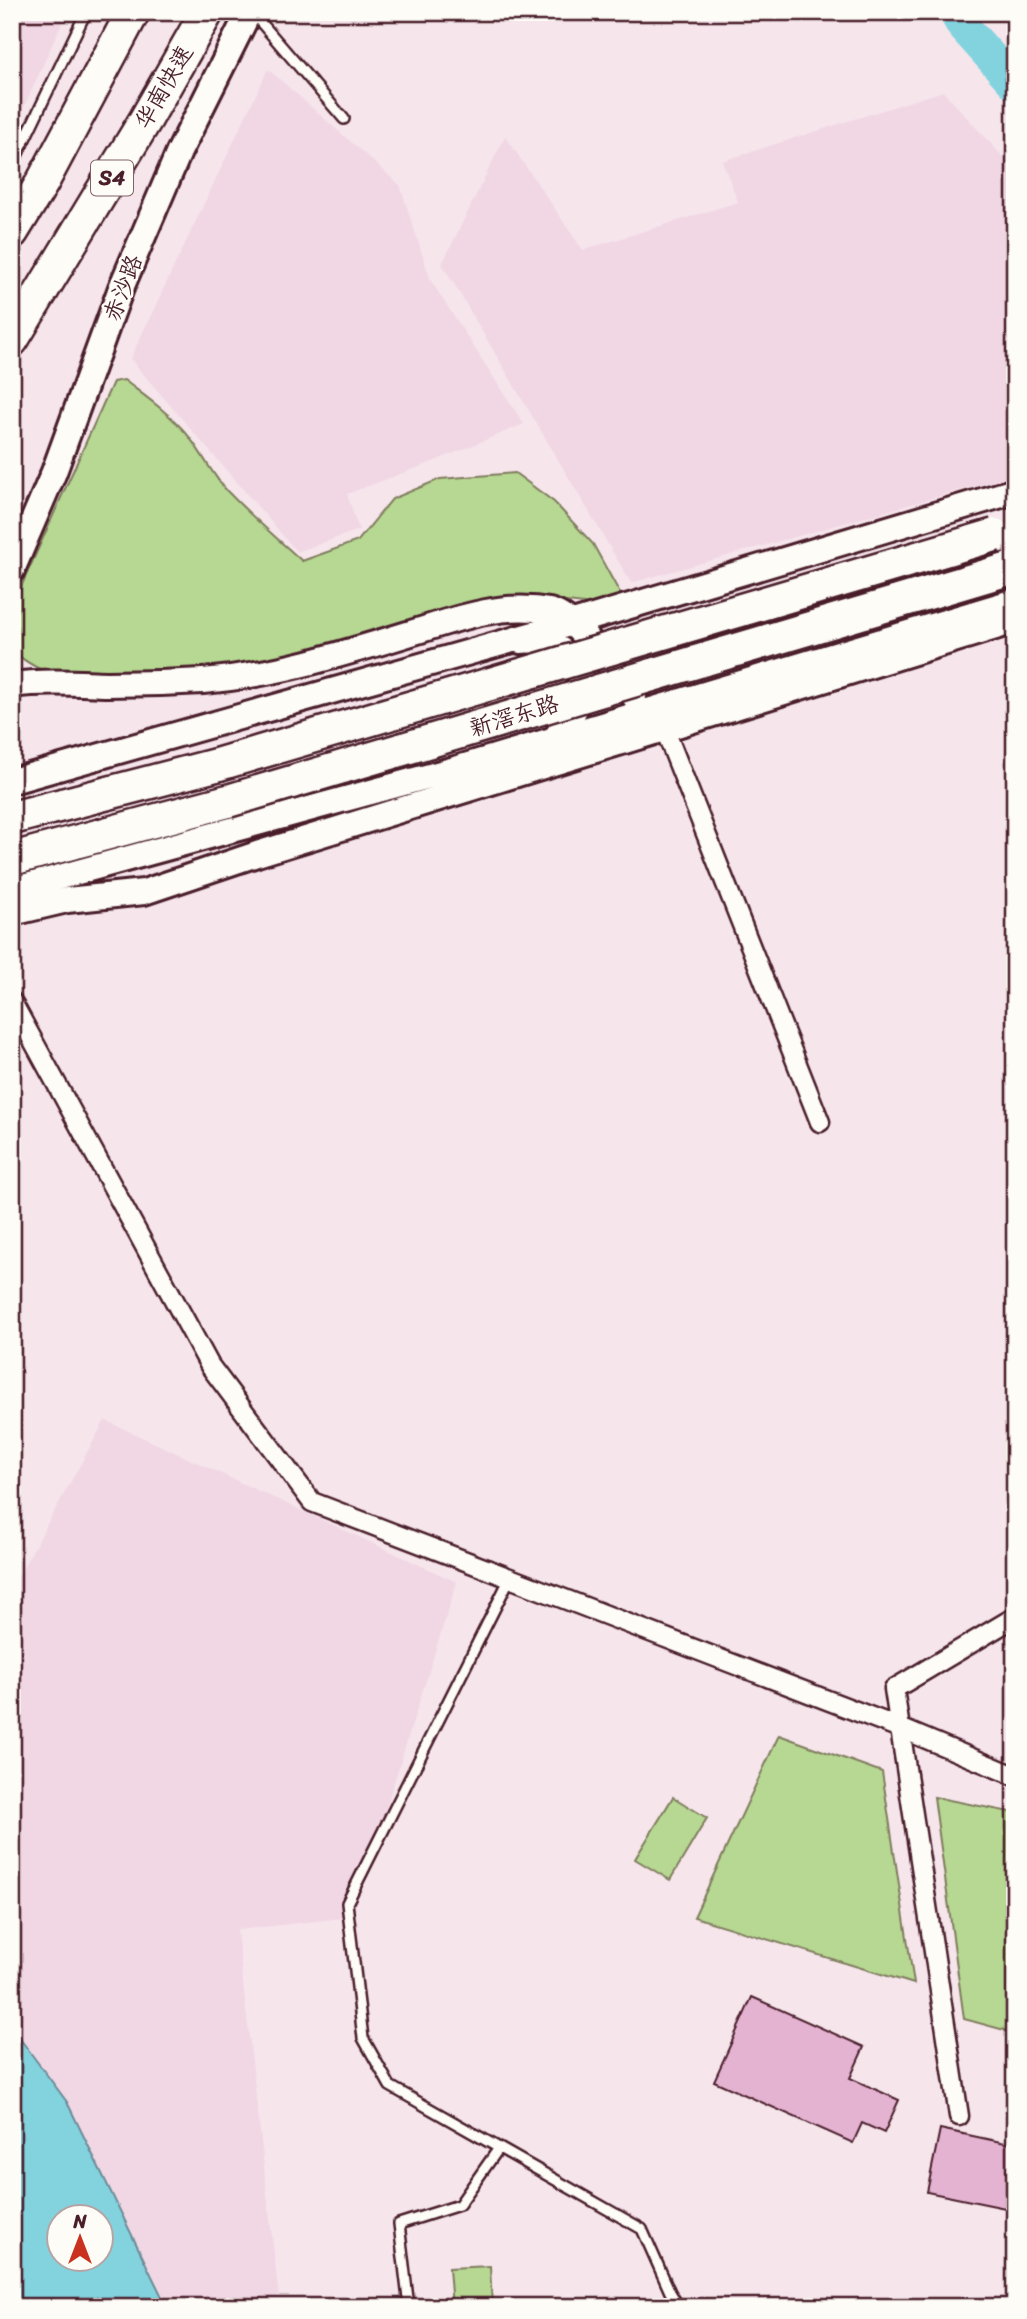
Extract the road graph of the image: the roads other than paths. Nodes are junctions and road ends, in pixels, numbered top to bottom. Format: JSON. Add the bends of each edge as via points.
{"nodes":[{"id":1,"x":86,"y":12,"type":"edge"},
{"id":2,"x":133,"y":12,"type":"edge"},
{"id":3,"x":207,"y":12,"type":"edge"},
{"id":4,"x":250,"y":12,"type":"edge"},
{"id":5,"x":344,"y":119,"type":"dead end"},
{"id":6,"x":12,"y":166,"type":"edge"},
{"id":7,"x":12,"y":232,"type":"edge"},
{"id":8,"x":12,"y":340,"type":"edge"},
{"id":9,"x":1015,"y":491,"type":"edge"},
{"id":10,"x":1005,"y":532,"type":"edge"},
{"id":11,"x":1012,"y":568,"type":"edge"},
{"id":12,"x":12,"y":570,"type":"edge"},
{"id":13,"x":652,"y":599,"type":"junction"},
{"id":14,"x":1015,"y":601,"type":"edge"},
{"id":15,"x":1015,"y":621,"type":"edge"},
{"id":16,"x":573,"y":623,"type":"junction"},
{"id":17,"x":500,"y":643,"type":"junction"},
{"id":18,"x":19,"y":680,"type":"edge"},
{"id":19,"x":698,"y":695,"type":"junction"},
{"id":20,"x":647,"y":711,"type":"junction"},
{"id":21,"x":664,"y":730,"type":"junction"},
{"id":22,"x":555,"y":738,"type":"junction"},
{"id":23,"x":12,"y":781,"type":"edge"},
{"id":24,"x":12,"y":818,"type":"edge"},
{"id":25,"x":12,"y":859,"type":"edge"},
{"id":26,"x":12,"y":890,"type":"edge"},
{"id":27,"x":12,"y":913,"type":"edge"},
{"id":28,"x":12,"y":1002,"type":"edge"},
{"id":29,"x":820,"y":1122,"type":"dead end"},
{"id":30,"x":510,"y":1578,"type":"junction"},
{"id":31,"x":1015,"y":1617,"type":"edge"},
{"id":32,"x":900,"y":1728,"type":"junction"},
{"id":33,"x":1015,"y":1776,"type":"edge"},
{"id":34,"x":959,"y":2116,"type":"dead end"},
{"id":35,"x":499,"y":2148,"type":"junction"},
{"id":36,"x":409,"y":2307,"type":"edge"},
{"id":37,"x":679,"y":2307,"type":"edge"}],
"edges":[{"from":1,"to":6,"type":"lane"},
{"from":2,"to":7,"type":"highway","number":"S4"},
{"from":3,"to":8,"type":"highway","name":"华南快速","number":"S4"},
{"from":4,"to":5,"type":"lane"},
{"from":4,"to":12,"type":"main road","name":"赤沙路","via":[[178,152]]},
{"from":9,"to":13,"type":"main road"},
{"from":10,"to":24,"type":"highway","name":"新滘东路","bridge":true,"via":[[216,765]]},
{"from":11,"to":25,"type":"highway","name":"新滘东路","bridge":true,"via":[[228,801]]},
{"from":13,"to":16,"type":"main road"},
{"from":13,"to":19,"type":"main road","via":[[628,629],[626,658],[637,676],[654,688]]},
{"from":14,"to":19,"type":"main road"},
{"from":15,"to":21,"type":"main road"},
{"from":16,"to":17,"type":"main road"},
{"from":16,"to":18,"type":"main road","via":[[551,611],[508,609],[467,615],[268,673],[138,684]]},
{"from":16,"to":20,"type":"main road"},
{"from":17,"to":22,"type":"main road","via":[[544,642],[572,656],[581,689]]},
{"from":17,"to":23,"type":"main road"},
{"from":19,"to":20,"type":"main road"},
{"from":20,"to":21,"type":"main road"},
{"from":20,"to":22,"type":"main road"},
{"from":21,"to":27,"type":"main road","via":[[144,892],[67,900]]},
{"from":21,"to":29,"type":"street"},
{"from":22,"to":26,"type":"main road"},
{"from":28,"to":30,"type":"street","via":[[210,1366],[312,1502]]},
{"from":30,"to":32,"type":"street"},
{"from":30,"to":35,"type":"lane","via":[[347,1903],[363,2038],[390,2086]]},
{"from":31,"to":32,"type":"street","via":[[894,1689]]},
{"from":32,"to":33,"type":"street"},
{"from":32,"to":34,"type":"street"},
{"from":35,"to":36,"type":"lane","via":[[459,2205],[399,2224]]},
{"from":35,"to":37,"type":"lane","via":[[642,2229]]}]}
